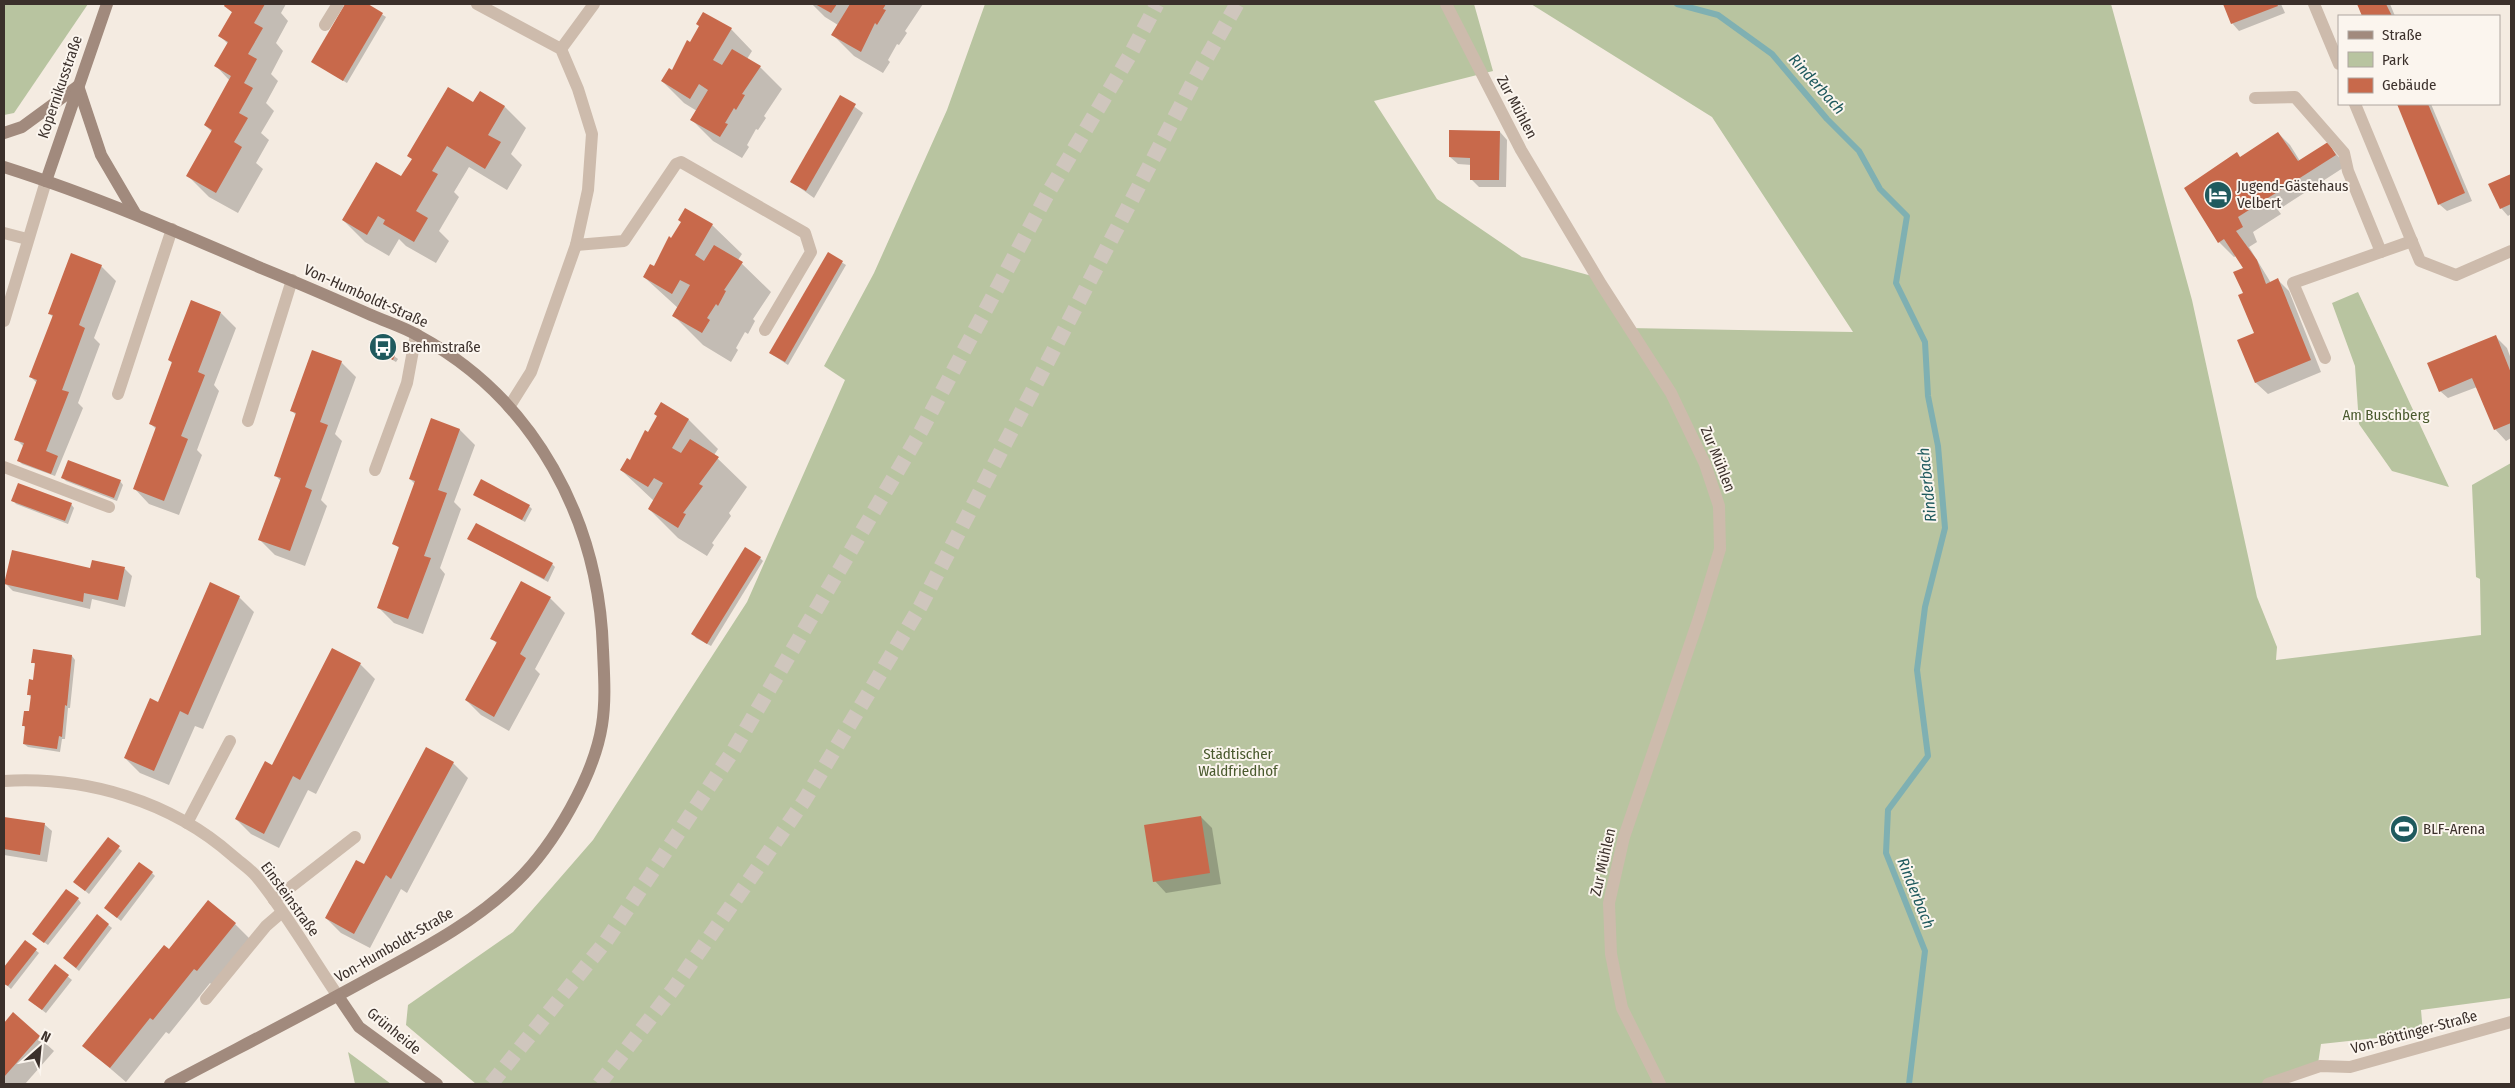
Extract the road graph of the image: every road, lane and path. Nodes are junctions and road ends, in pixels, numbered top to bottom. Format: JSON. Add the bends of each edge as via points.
{"nodes":[{"id":1,"x":107,"y":4,"type":"edge"},
{"id":2,"x":338,"y":4,"type":"edge"},
{"id":3,"x":477,"y":4,"type":"edge"},
{"id":4,"x":594,"y":4,"type":"edge"},
{"id":5,"x":1446,"y":4,"type":"edge"},
{"id":6,"x":2314,"y":4,"type":"edge"},
{"id":7,"x":325,"y":25,"type":"dead end"},
{"id":8,"x":562,"y":49,"type":"junction"},
{"id":9,"x":2338,"y":62,"type":"edge"},
{"id":10,"x":78,"y":86,"type":"junction"},
{"id":11,"x":2255,"y":98,"type":"dead end"},
{"id":12,"x":2355,"y":105,"type":"edge"},
{"id":13,"x":4,"y":133,"type":"edge"},
{"id":14,"x":4,"y":167,"type":"edge"},
{"id":15,"x":46,"y":181,"type":"junction"},
{"id":16,"x":135,"y":213,"type":"junction"},
{"id":17,"x":172,"y":229,"type":"junction"},
{"id":18,"x":4,"y":233,"type":"edge"},
{"id":19,"x":27,"y":240,"type":"junction"},
{"id":20,"x":2412,"y":241,"type":"junction"},
{"id":21,"x":576,"y":245,"type":"junction"},
{"id":22,"x":2511,"y":251,"type":"edge"},
{"id":23,"x":2381,"y":252,"type":"junction"},
{"id":24,"x":292,"y":280,"type":"junction"},
{"id":25,"x":4,"y":321,"type":"edge"},
{"id":26,"x":765,"y":330,"type":"dead end"},
{"id":27,"x":416,"y":334,"type":"junction"},
{"id":28,"x":2325,"y":358,"type":"dead end"},
{"id":29,"x":118,"y":394,"type":"dead end"},
{"id":30,"x":509,"y":407,"type":"junction"},
{"id":31,"x":248,"y":421,"type":"dead end"},
{"id":32,"x":4,"y":467,"type":"edge"},
{"id":33,"x":375,"y":470,"type":"dead end"},
{"id":34,"x":109,"y":507,"type":"dead end"},
{"id":35,"x":230,"y":741,"type":"dead end"},
{"id":36,"x":4,"y":781,"type":"edge"},
{"id":37,"x":187,"y":823,"type":"junction"},
{"id":38,"x":355,"y":837,"type":"dead end"},
{"id":39,"x":274,"y":900,"type":"junction"},
{"id":40,"x":281,"y":913,"type":"junction"},
{"id":41,"x":338,"y":996,"type":"junction"},
{"id":42,"x":206,"y":999,"type":"dead end"},
{"id":43,"x":2511,"y":1022,"type":"edge"},
{"id":44,"x":170,"y":1084,"type":"edge"},
{"id":45,"x":436,"y":1084,"type":"edge"},
{"id":46,"x":1660,"y":1084,"type":"edge"},
{"id":47,"x":2268,"y":1084,"type":"edge"}],
"edges":[{"from":1,"to":10,"type":"street","name":"Kopernikusstraße"},
{"from":2,"to":7,"type":"street"},
{"from":3,"to":8,"type":"street"},
{"from":4,"to":8,"type":"street"},
{"from":5,"to":46,"type":"street","name":"Zur Mühlen","via":[[1521,150],[1671,393],[1705,464],[1719,506],[1720,549],[1624,837],[1608,903],[1610,954],[1622,1008]]},
{"from":6,"to":9,"type":"street"},
{"from":8,"to":21,"type":"street","via":[[592,134],[588,190]]},
{"from":10,"to":13,"type":"street","via":[[22,128]]},
{"from":10,"to":15,"type":"street","name":"Kopernikusstraße"},
{"from":10,"to":16,"type":"street","via":[[101,155]]},
{"from":11,"to":23,"type":"street","via":[[2295,98],[2344,153]]},
{"from":12,"to":20,"type":"street"},
{"from":14,"to":15,"type":"street","name":"Von-Humboldt-Straße"},
{"from":15,"to":16,"type":"street","name":"Von-Humboldt-Straße"},
{"from":15,"to":19,"type":"street"},
{"from":16,"to":17,"type":"street","name":"Von-Humboldt-Straße"},
{"from":17,"to":24,"type":"street","name":"Von-Humboldt-Straße"},
{"from":17,"to":29,"type":"street"},
{"from":18,"to":19,"type":"street"},
{"from":19,"to":25,"type":"street"},
{"from":20,"to":22,"type":"street","via":[[2420,261],[2456,275]]},
{"from":20,"to":23,"type":"street"},
{"from":21,"to":26,"type":"street","via":[[624,241],[676,164],[681,162],[805,233],[811,252]]},
{"from":21,"to":30,"type":"street","via":[[531,372]]},
{"from":23,"to":28,"type":"street","via":[[2293,283]]},
{"from":24,"to":27,"type":"street","name":"Von-Humboldt-Straße"},
{"from":24,"to":31,"type":"street"},
{"from":27,"to":30,"type":"street","name":"Von-Humboldt-Straße","via":[[466,366]]},
{"from":27,"to":33,"type":"street","via":[[407,383]]},
{"from":30,"to":41,"type":"street","name":"Von-Humboldt-Straße","via":[[534,436],[554,468],[571,504],[596,578],[602,617],[604,690],[599,736],[583,782],[570,807],[556,832],[520,878],[466,923]]},
{"from":32,"to":34,"type":"street"},
{"from":35,"to":37,"type":"street"},
{"from":36,"to":37,"type":"street","name":"Einsteinstraße","via":[[66,782],[96,787],[143,802]]},
{"from":37,"to":39,"type":"street","name":"Einsteinstraße","via":[[214,839],[255,875]]},
{"from":38,"to":39,"type":"street"},
{"from":39,"to":40,"type":"street","name":"Einsteinstraße"},
{"from":40,"to":41,"type":"street","name":"Einsteinstraße"},
{"from":40,"to":42,"type":"street","via":[[266,926]]},
{"from":41,"to":44,"type":"street","name":"Von-Humboldt-Straße"},
{"from":41,"to":45,"type":"street","name":"Grünheide","via":[[359,1027]]},
{"from":43,"to":47,"type":"street","name":"Von-Böttinger-Straße","via":[[2350,1067],[2320,1066]]}]}
